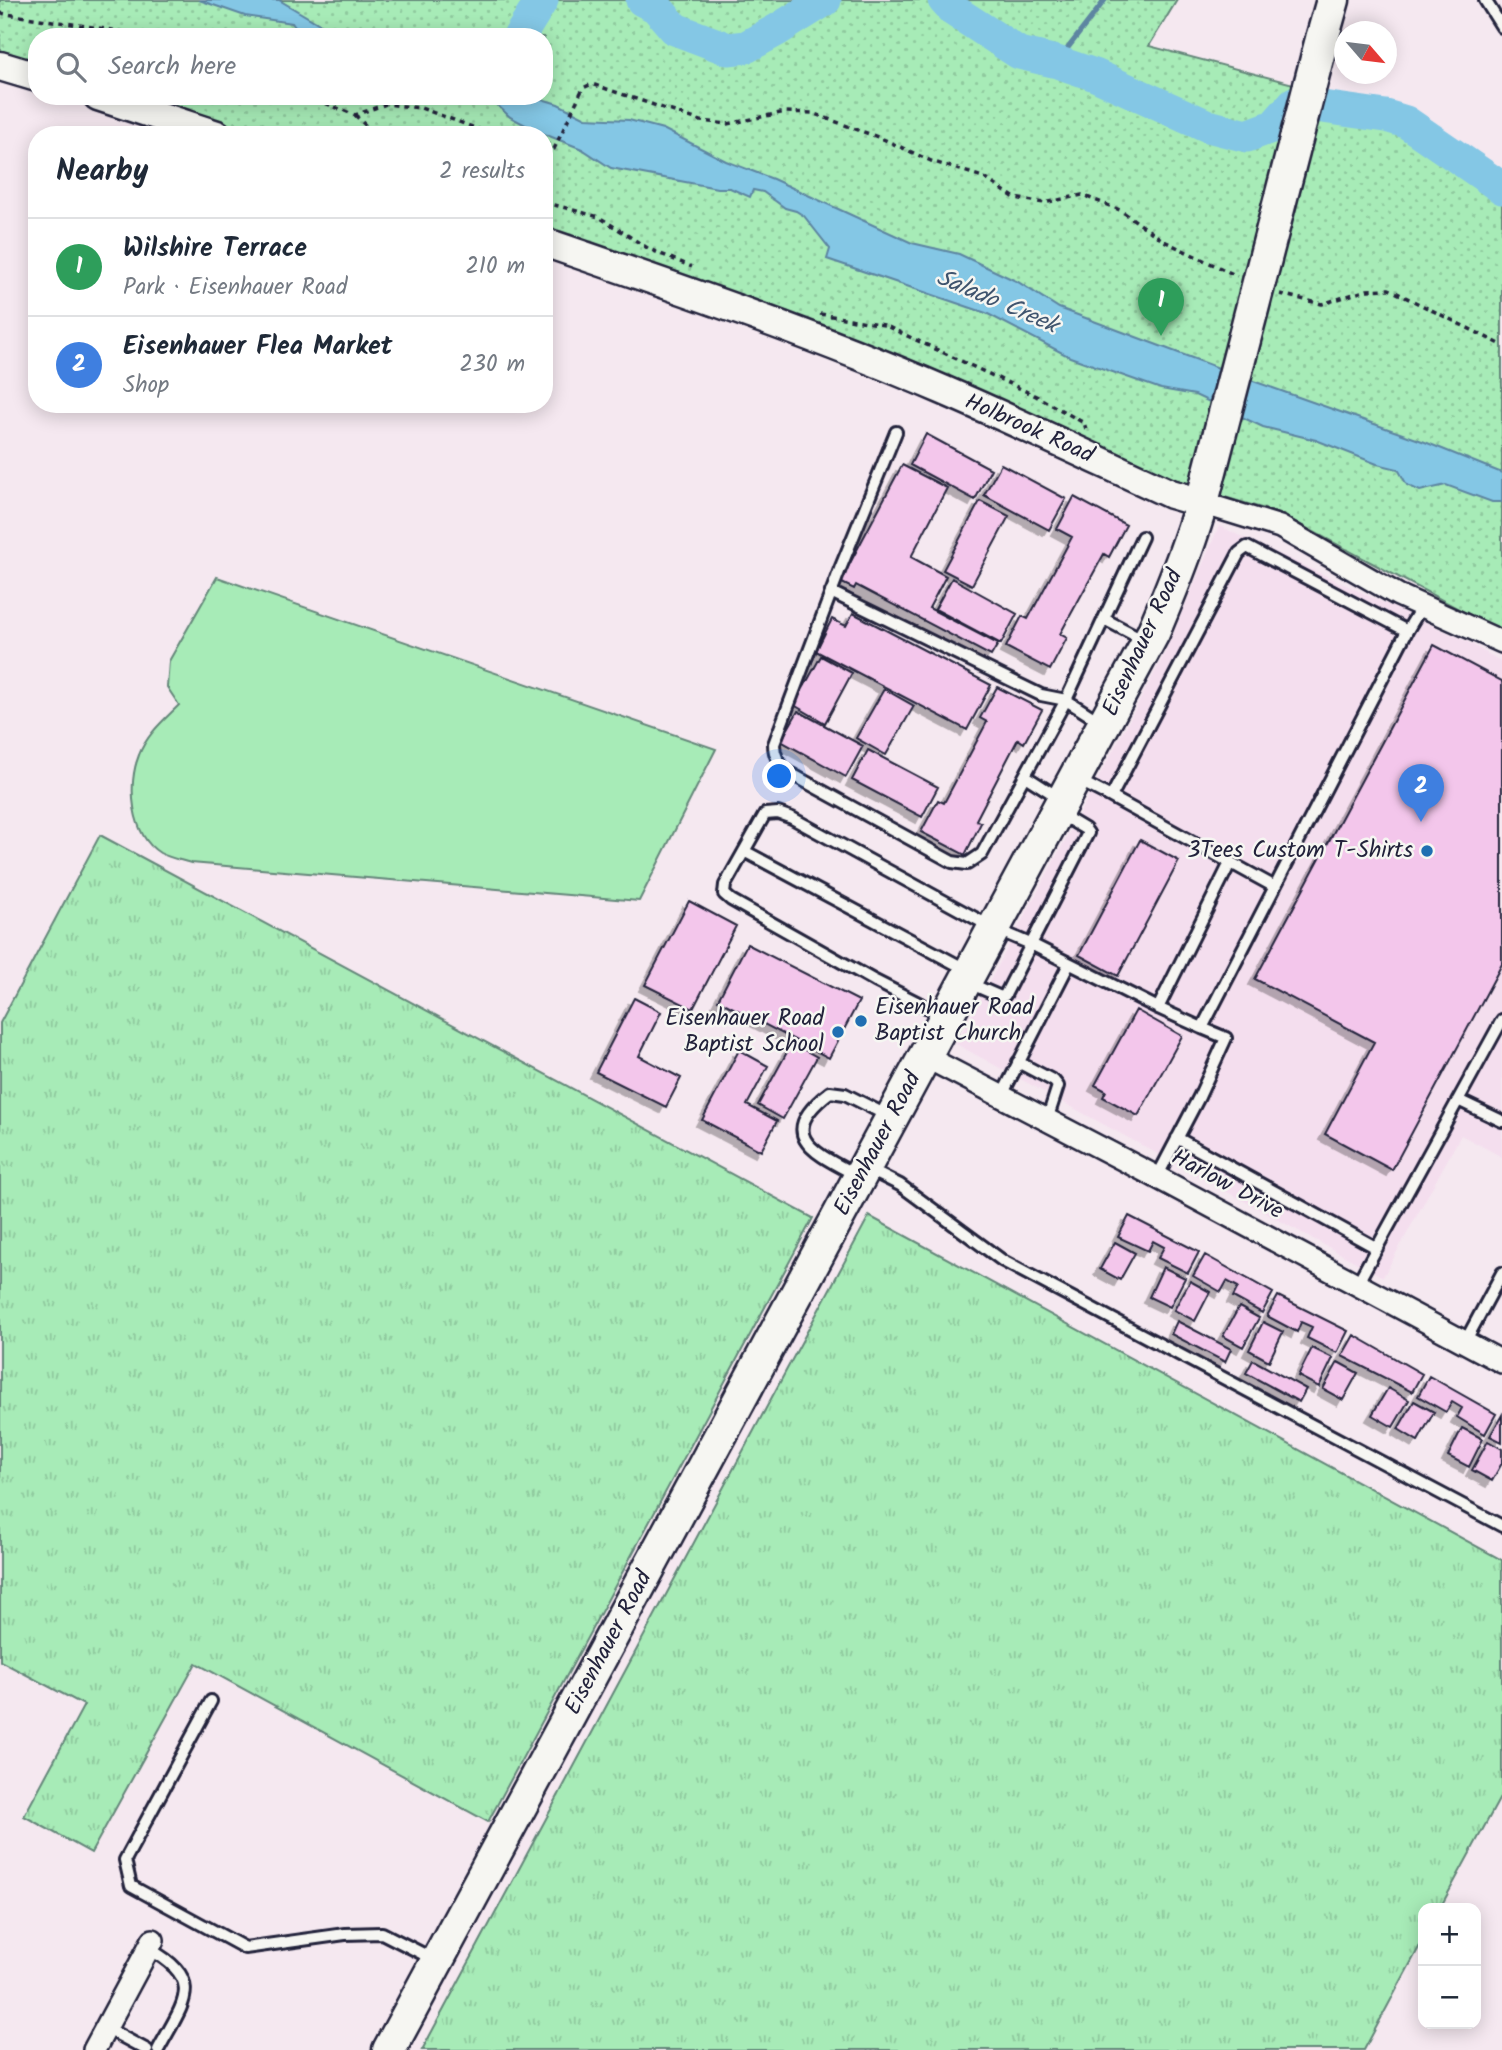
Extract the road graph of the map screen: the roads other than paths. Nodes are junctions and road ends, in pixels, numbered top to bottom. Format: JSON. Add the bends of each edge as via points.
{"nodes":[{"id":1,"x":1333,"y":0,"type":"edge"},
{"id":2,"x":1485,"y":0,"type":"edge"},
{"id":3,"x":1502,"y":27,"type":"edge"},
{"id":4,"x":1,"y":67,"type":"edge"},
{"id":5,"x":28,"y":74,"type":"edge"},
{"id":6,"x":125,"y":105,"type":"edge"},
{"id":7,"x":190,"y":126,"type":"edge"},
{"id":8,"x":553,"y":245,"type":"edge"},
{"id":9,"x":896,"y":432,"type":"dead end"},
{"id":10,"x":1205,"y":489,"type":"junction"},
{"id":11,"x":1142,"y":537,"type":"dead end"},
{"id":12,"x":1380,"y":584,"type":"junction"},
{"id":13,"x":831,"y":592,"type":"junction"},
{"id":14,"x":1422,"y":606,"type":"junction"},
{"id":15,"x":1366,"y":608,"type":"junction"},
{"id":16,"x":1104,"y":619,"type":"junction"},
{"id":17,"x":1407,"y":631,"type":"junction"},
{"id":18,"x":1502,"y":642,"type":"edge"},
{"id":19,"x":1148,"y":643,"type":"junction"},
{"id":20,"x":1066,"y":700,"type":"junction"},
{"id":21,"x":1105,"y":725,"type":"junction"},
{"id":22,"x":1025,"y":776,"type":"junction"},
{"id":23,"x":1065,"y":797,"type":"junction"},
{"id":24,"x":1111,"y":797,"type":"junction"},
{"id":25,"x":744,"y":851,"type":"junction"},
{"id":26,"x":1230,"y":863,"type":"junction"},
{"id":27,"x":1275,"y":887,"type":"junction"},
{"id":28,"x":995,"y":929,"type":"junction"},
{"id":29,"x":1032,"y":945,"type":"junction"},
{"id":30,"x":1069,"y":964,"type":"junction"},
{"id":31,"x":969,"y":977,"type":"junction"},
{"id":32,"x":1158,"y":1008,"type":"junction"},
{"id":33,"x":947,"y":1018,"type":"junction"},
{"id":34,"x":1502,"y":1020,"type":"edge"},
{"id":35,"x":1202,"y":1028,"type":"junction"},
{"id":36,"x":926,"y":1057,"type":"junction"},
{"id":37,"x":1018,"y":1062,"type":"junction"},
{"id":38,"x":1001,"y":1097,"type":"junction"},
{"id":39,"x":1458,"y":1100,"type":"junction"},
{"id":40,"x":892,"y":1118,"type":"junction"},
{"id":41,"x":1046,"y":1120,"type":"junction"},
{"id":42,"x":1502,"y":1121,"type":"edge"},
{"id":43,"x":1177,"y":1138,"type":"junction"},
{"id":44,"x":863,"y":1173,"type":"junction"},
{"id":45,"x":1157,"y":1177,"type":"junction"},
{"id":46,"x":1377,"y":1248,"type":"junction"},
{"id":47,"x":1502,"y":1273,"type":"edge"},
{"id":48,"x":1357,"y":1284,"type":"junction"},
{"id":49,"x":1465,"y":1342,"type":"junction"},
{"id":50,"x":1502,"y":1362,"type":"edge"},
{"id":51,"x":1502,"y":1526,"type":"edge"},
{"id":52,"x":211,"y":1700,"type":"dead end"},
{"id":53,"x":151,"y":1945,"type":"joint"},
{"id":54,"x":438,"y":1961,"type":"junction"},
{"id":55,"x":106,"y":2028,"type":"junction"},
{"id":56,"x":94,"y":2050,"type":"edge"},
{"id":57,"x":148,"y":2050,"type":"edge"},
{"id":58,"x":158,"y":2050,"type":"edge"},
{"id":59,"x":389,"y":2050,"type":"edge"}],
"edges":[{"from":1,"to":10,"type":"main road","name":"Eisenhauer Road","bridge":true},
{"from":2,"to":3,"type":"lane"},
{"from":4,"to":5,"type":"street"},
{"from":6,"to":7,"type":"street"},
{"from":8,"to":10,"type":"street","name":"Holbrook Road","via":[[852,353],[1171,494]]},
{"from":9,"to":13,"type":"lane"},
{"from":10,"to":12,"type":"street","name":"Holbrook Road"},
{"from":10,"to":19,"type":"main road","name":"Eisenhauer Road","via":[[1174,584]]},
{"from":11,"to":16,"type":"lane"},
{"from":12,"to":14,"type":"street","name":"Holbrook Road"},
{"from":12,"to":15,"type":"lane"},
{"from":13,"to":20,"type":"lane","via":[[1041,695]]},
{"from":13,"to":22,"type":"lane","via":[[774,744],[786,771],[952,862],[967,864],[982,854]]},
{"from":14,"to":17,"type":"lane"},
{"from":14,"to":18,"type":"street","name":"Holbrook Road"},
{"from":15,"to":17,"type":"lane"},
{"from":15,"to":24,"type":"lane","via":[[1247,547],[1239,553]]},
{"from":16,"to":19,"type":"lane"},
{"from":16,"to":20,"type":"lane"},
{"from":17,"to":27,"type":"lane"},
{"from":19,"to":21,"type":"main road","name":"Eisenhauer Road"},
{"from":20,"to":21,"type":"lane"},
{"from":20,"to":22,"type":"lane"},
{"from":21,"to":23,"type":"main road","name":"Eisenhauer Road"},
{"from":22,"to":23,"type":"lane"},
{"from":23,"to":24,"type":"lane"},
{"from":23,"to":28,"type":"main road","name":"Eisenhauer Road"},
{"from":23,"to":29,"type":"lane","via":[[1088,833]]},
{"from":24,"to":26,"type":"lane"},
{"from":25,"to":28,"type":"lane","via":[[765,814],[778,813]]},
{"from":25,"to":31,"type":"lane"},
{"from":25,"to":33,"type":"lane","via":[[725,886],[724,894],[731,900]]},
{"from":26,"to":27,"type":"lane"},
{"from":26,"to":32,"type":"lane"},
{"from":27,"to":35,"type":"lane"},
{"from":28,"to":29,"type":"lane"},
{"from":28,"to":31,"type":"main road","name":"Eisenhauer Road"},
{"from":29,"to":30,"type":"lane"},
{"from":29,"to":31,"type":"lane","via":[[1005,995],[1001,997]]},
{"from":30,"to":32,"type":"lane"},
{"from":30,"to":37,"type":"lane"},
{"from":31,"to":33,"type":"main road","name":"Eisenhauer Road"},
{"from":32,"to":35,"type":"lane"},
{"from":33,"to":36,"type":"main road","name":"Eisenhauer Road"},
{"from":34,"to":39,"type":"lane"},
{"from":35,"to":43,"type":"lane","via":[[1226,1038]]},
{"from":36,"to":38,"type":"street","name":"Harlow Drive"},
{"from":36,"to":40,"type":"main road","name":"Eisenhauer Road"},
{"from":37,"to":38,"type":"lane"},
{"from":37,"to":41,"type":"lane","via":[[1058,1087]]},
{"from":38,"to":41,"type":"street","name":"Harlow Drive"},
{"from":39,"to":42,"type":"lane"},
{"from":39,"to":46,"type":"lane"},
{"from":40,"to":44,"type":"main road","name":"Eisenhauer Road"},
{"from":40,"to":44,"type":"lane","via":[[845,1094],[830,1092],[814,1105],[804,1122],[802,1132],[813,1151]]},
{"from":41,"to":45,"type":"street","name":"Harlow Drive"},
{"from":43,"to":45,"type":"lane"},
{"from":43,"to":46,"type":"lane"},
{"from":44,"to":51,"type":"lane","via":[[900,1185],[1003,1261]]},
{"from":44,"to":54,"type":"main road","name":"Eisenhauer Road"},
{"from":45,"to":48,"type":"street","name":"Harlow Drive"},
{"from":46,"to":48,"type":"lane"},
{"from":47,"to":49,"type":"lane"},
{"from":48,"to":49,"type":"street","name":"Harlow Drive"},
{"from":49,"to":50,"type":"street","name":"Harlow Drive"},
{"from":52,"to":54,"type":"lane","via":[[125,1860],[131,1886],[245,1948],[382,1933]]},
{"from":53,"to":55,"type":"street"},
{"from":53,"to":58,"type":"lane","via":[[185,1980],[185,1994]]},
{"from":54,"to":59,"type":"main road","name":"Eisenhauer Road"},
{"from":55,"to":56,"type":"street"},
{"from":55,"to":57,"type":"lane"}]}
